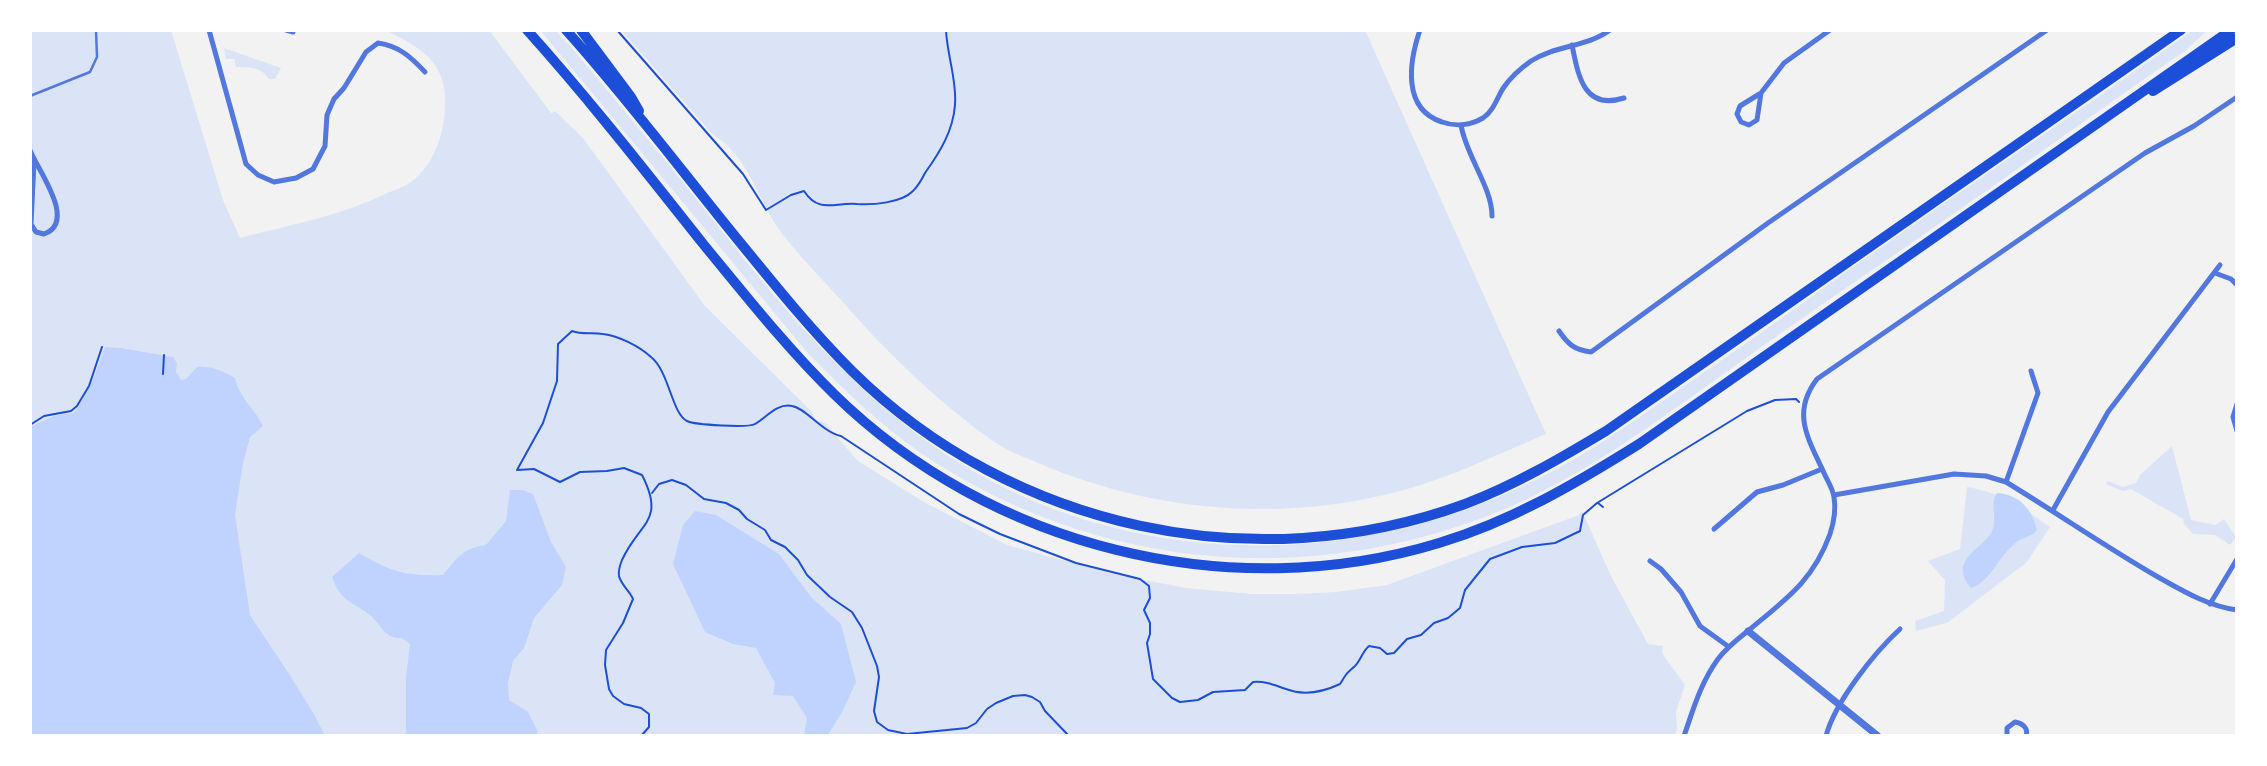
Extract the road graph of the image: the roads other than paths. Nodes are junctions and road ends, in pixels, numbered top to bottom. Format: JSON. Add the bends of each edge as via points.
{"nodes":[{"id":1,"x":96,"y":30,"type":"edge"},
{"id":2,"x":209,"y":30,"type":"edge"},
{"id":3,"x":286,"y":30,"type":"edge"},
{"id":4,"x":527,"y":30,"type":"edge"},
{"id":5,"x":566,"y":30,"type":"edge"},
{"id":6,"x":581,"y":30,"type":"edge"},
{"id":7,"x":1420,"y":30,"type":"edge"},
{"id":8,"x":1610,"y":30,"type":"edge"},
{"id":9,"x":1830,"y":30,"type":"edge"},
{"id":10,"x":2047,"y":30,"type":"edge"},
{"id":11,"x":2181,"y":30,"type":"edge"},
{"id":12,"x":2231,"y":30,"type":"edge"},
{"id":13,"x":293,"y":32,"type":"dead end"},
{"id":14,"x":2237,"y":38,"type":"edge"},
{"id":15,"x":1572,"y":44,"type":"junction"},
{"id":16,"x":425,"y":72,"type":"dead end"},
{"id":17,"x":1761,"y":93,"type":"junction"},
{"id":18,"x":30,"y":96,"type":"edge"},
{"id":19,"x":2237,"y":97,"type":"edge"},
{"id":20,"x":1624,"y":98,"type":"dead end"},
{"id":21,"x":2109,"y":115,"type":"junction"},
{"id":22,"x":1461,"y":125,"type":"junction"},
{"id":23,"x":653,"y":136,"type":"junction"},
{"id":24,"x":30,"y":150,"type":"edge"},
{"id":25,"x":34,"y":162,"type":"junction"},
{"id":26,"x":1492,"y":216,"type":"dead end"},
{"id":27,"x":2220,"y":265,"type":"dead end"},
{"id":28,"x":2215,"y":273,"type":"junction"},
{"id":29,"x":2237,"y":285,"type":"edge"},
{"id":30,"x":1559,"y":331,"type":"dead end"},
{"id":31,"x":2031,"y":371,"type":"dead end"},
{"id":32,"x":2237,"y":404,"type":"edge"},
{"id":33,"x":2237,"y":431,"type":"edge"},
{"id":34,"x":1822,"y":469,"type":"junction"},
{"id":35,"x":2006,"y":482,"type":"junction"},
{"id":36,"x":1834,"y":495,"type":"junction"},
{"id":37,"x":2053,"y":510,"type":"junction"},
{"id":38,"x":1714,"y":529,"type":"dead end"},
{"id":39,"x":2237,"y":559,"type":"edge"},
{"id":40,"x":1650,"y":561,"type":"dead end"},
{"id":41,"x":2210,"y":604,"type":"junction"},
{"id":42,"x":2237,"y":610,"type":"edge"},
{"id":43,"x":1900,"y":629,"type":"dead end"},
{"id":44,"x":1748,"y":631,"type":"junction"},
{"id":45,"x":1729,"y":647,"type":"junction"},
{"id":46,"x":1839,"y":706,"type":"junction"},
{"id":47,"x":1684,"y":736,"type":"edge"},
{"id":48,"x":1826,"y":736,"type":"edge"},
{"id":49,"x":1878,"y":736,"type":"edge"},
{"id":50,"x":2007,"y":736,"type":"edge"},
{"id":51,"x":2026,"y":736,"type":"edge"}],
"edges":[{"from":1,"to":18,"type":"lane","via":[[97,57],[90,72]]},
{"from":2,"to":16,"type":"street","via":[[246,164],[274,182],[313,169],[325,146],[327,115],[334,99],[366,52],[379,43],[392,45]]},
{"from":3,"to":13,"type":"street"},
{"from":4,"to":21,"type":"highway","via":[[792,350],[878,433],[980,500],[1062,534],[1140,556],[1230,568],[1317,566],[1397,554],[1474,532],[1556,495],[1639,444]]},
{"from":5,"to":23,"type":"highway"},
{"from":6,"to":23,"type":"highway","via":[[631,96]]},
{"from":7,"to":22,"type":"street","via":[[1411,76],[1416,101],[1435,120]]},
{"from":8,"to":15,"type":"street"},
{"from":9,"to":17,"type":"street","via":[[1784,62]]},
{"from":10,"to":30,"type":"street","via":[[1591,352],[1578,351]]},
{"from":11,"to":23,"type":"highway","via":[[1606,431],[1548,466],[1426,516],[1314,538],[1199,537],[1138,526],[1063,505],[987,471],[947,447],[881,398],[824,342]]},
{"from":12,"to":21,"type":"highway"},
{"from":14,"to":21,"type":"highway"},
{"from":15,"to":20,"type":"street","via":[[1579,78],[1589,93],[1606,101]]},
{"from":15,"to":22,"type":"street","via":[[1529,62],[1503,88],[1488,115]]},
{"from":17,"to":17,"type":"street","via":[[1738,110],[1741,122],[1749,125],[1757,120]]},
{"from":19,"to":34,"type":"street","via":[[2144,153],[1817,379],[1803,406],[1805,428]]},
{"from":22,"to":26,"type":"street","via":[[1469,155],[1492,203]]},
{"from":24,"to":25,"type":"street"},
{"from":25,"to":25,"type":"street","via":[[31,224],[44,234],[55,226],[58,211]]},
{"from":27,"to":28,"type":"street"},
{"from":28,"to":29,"type":"street"},
{"from":28,"to":37,"type":"street","via":[[2108,412]]},
{"from":31,"to":35,"type":"street","via":[[2038,393]]},
{"from":32,"to":33,"type":"street","via":[[2233,417]]},
{"from":34,"to":36,"type":"street"},
{"from":34,"to":38,"type":"street","via":[[1757,492]]},
{"from":35,"to":36,"type":"street","via":[[1954,474]]},
{"from":35,"to":37,"type":"street"},
{"from":36,"to":44,"type":"street","via":[[1830,532],[1815,566],[1794,592]]},
{"from":37,"to":41,"type":"street","via":[[2121,556]]},
{"from":39,"to":41,"type":"street"},
{"from":40,"to":45,"type":"street","via":[[1681,592],[1700,626]]},
{"from":41,"to":42,"type":"street"},
{"from":43,"to":46,"type":"street","via":[[1876,653]]},
{"from":44,"to":45,"type":"street"},
{"from":44,"to":46,"type":"street"},
{"from":45,"to":47,"type":"street","via":[[1704,682]]},
{"from":46,"to":48,"type":"street"},
{"from":46,"to":49,"type":"street"},
{"from":50,"to":51,"type":"street","via":[[2007,728],[2014,722],[2023,725]]}]}
